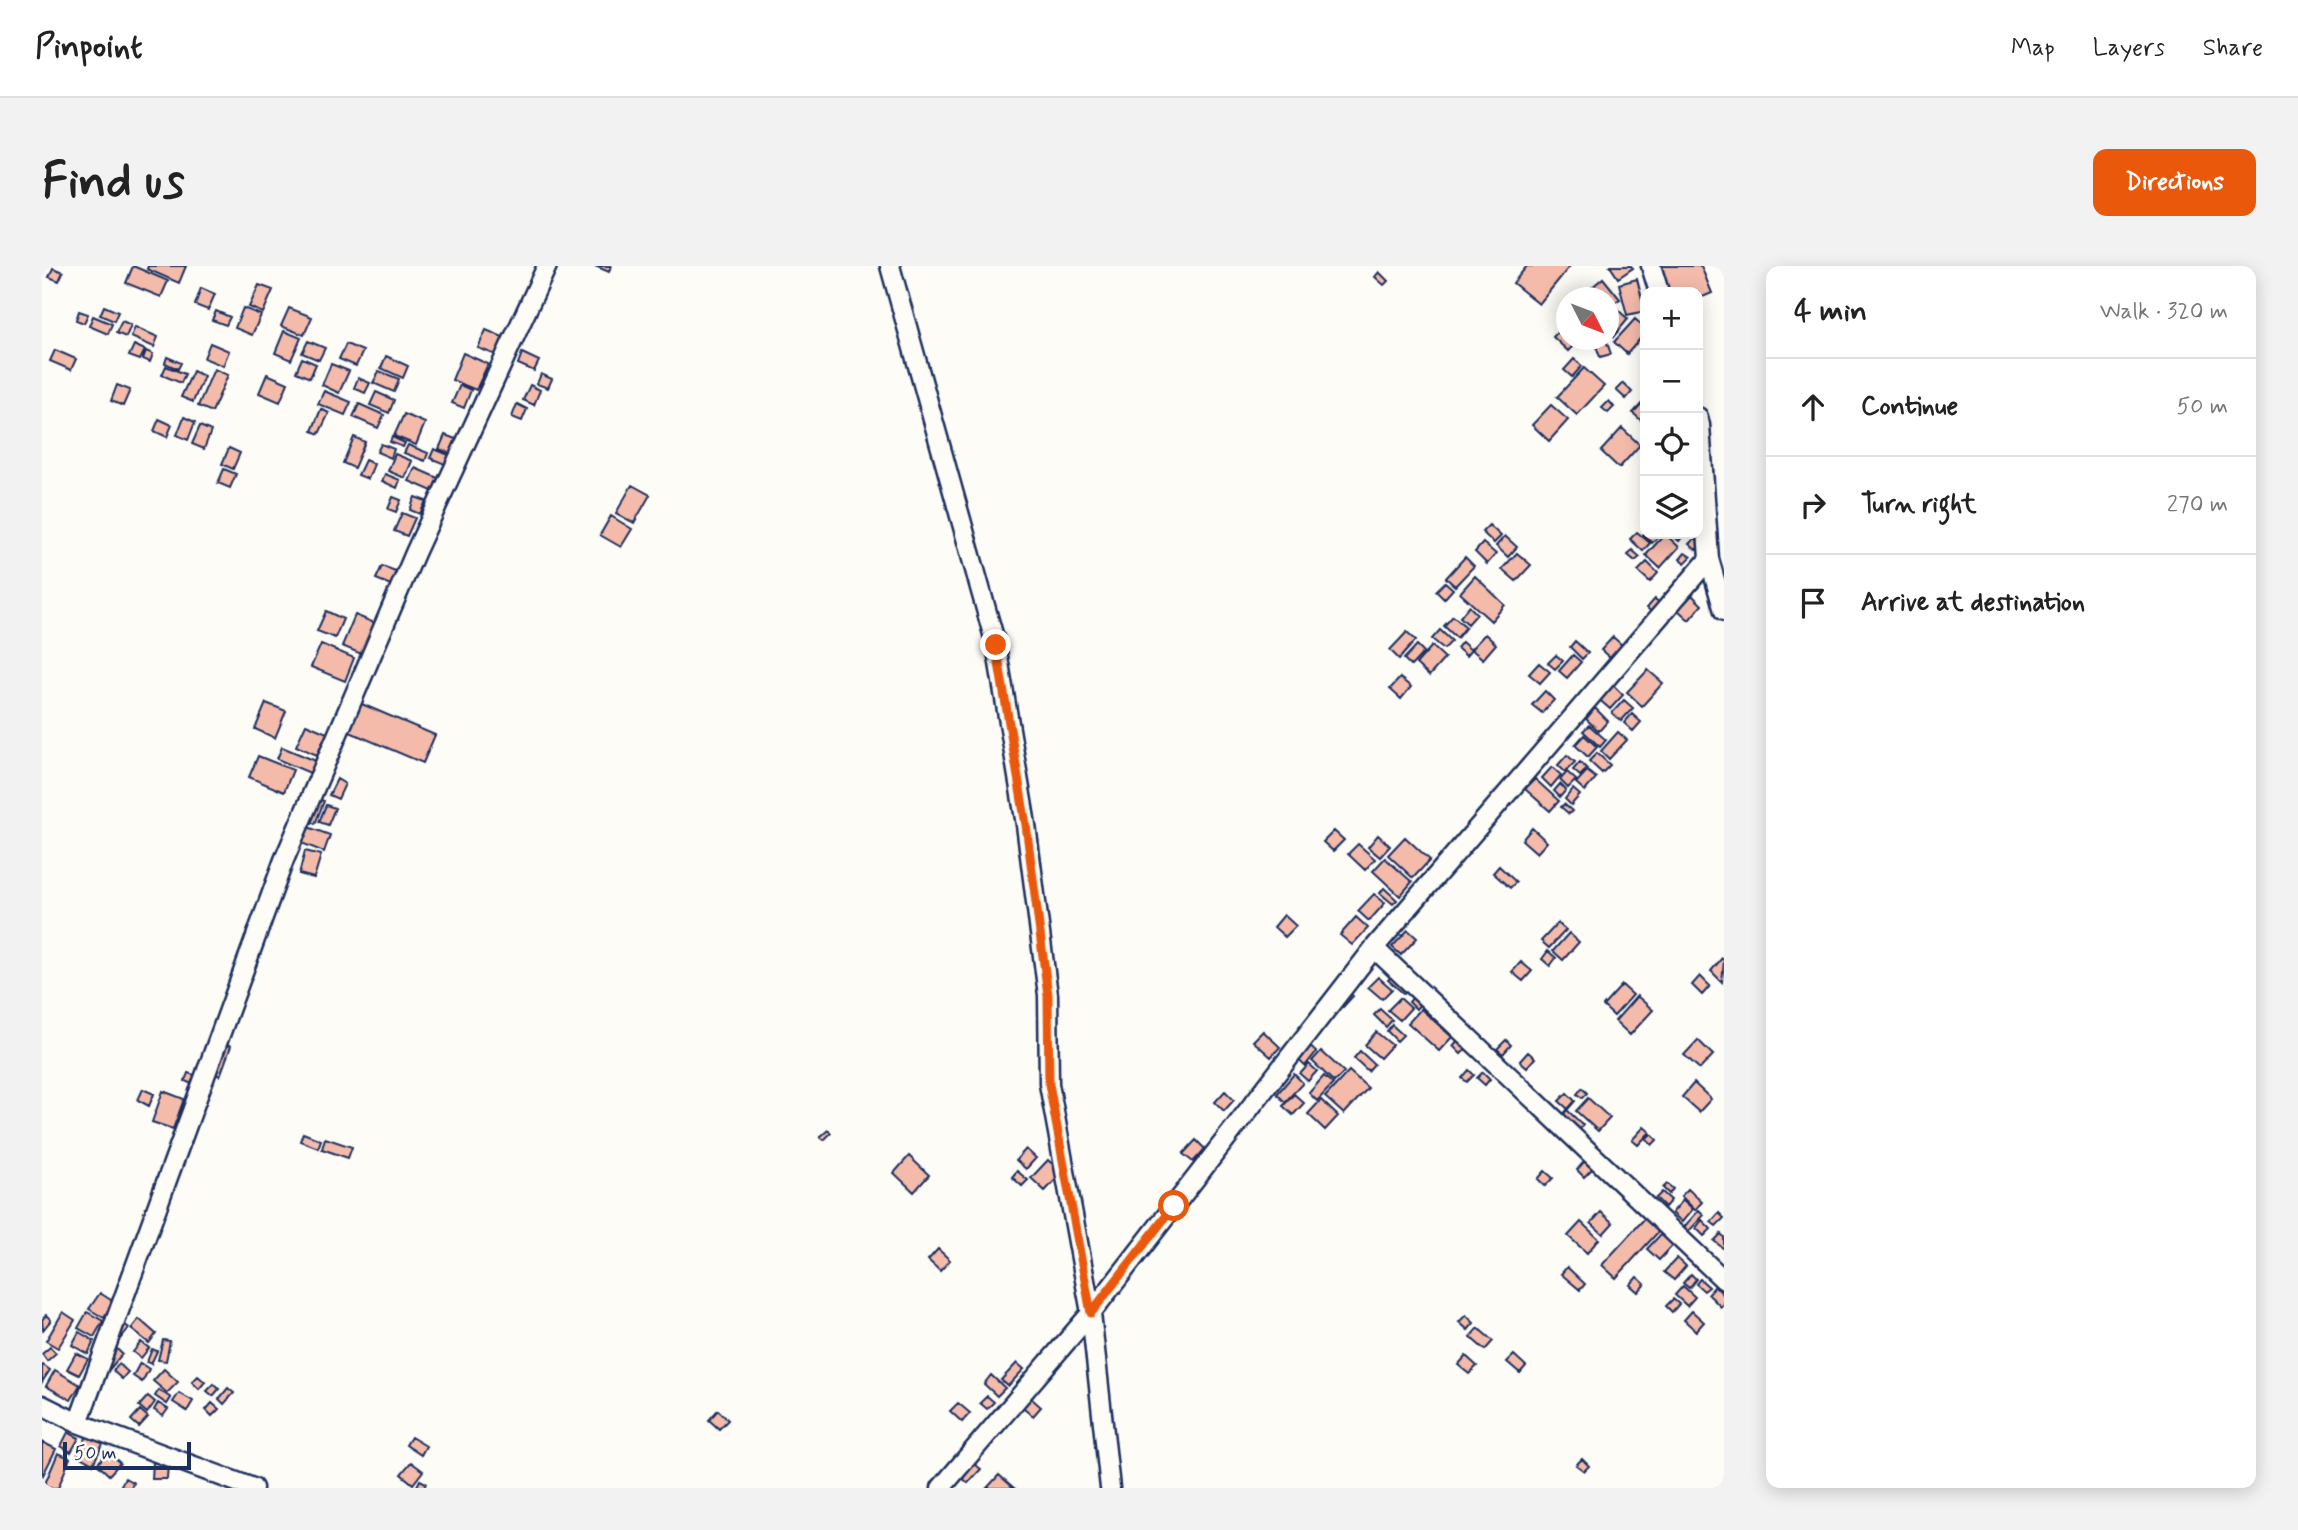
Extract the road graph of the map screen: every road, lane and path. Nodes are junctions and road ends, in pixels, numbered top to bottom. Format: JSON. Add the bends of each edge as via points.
{"nodes":[{"id":1,"x":547,"y":266,"type":"edge"},
{"id":2,"x":890,"y":266,"type":"edge"},
{"id":3,"x":1651,"y":266,"type":"edge"},
{"id":4,"x":1657,"y":287,"type":"edge"},
{"id":5,"x":1703,"y":470,"type":"edge"},
{"id":6,"x":1709,"y":559,"type":"junction"},
{"id":7,"x":1724,"y":611,"type":"edge"},
{"id":8,"x":1374,"y":948,"type":"junction"},
{"id":9,"x":1724,"y":1280,"type":"edge"},
{"id":10,"x":1091,"y":1313,"type":"junction"},
{"id":11,"x":42,"y":1405,"type":"edge"},
{"id":12,"x":78,"y":1423,"type":"junction"},
{"id":13,"x":253,"y":1488,"type":"edge"},
{"id":14,"x":941,"y":1488,"type":"edge"},
{"id":15,"x":1110,"y":1488,"type":"edge"}],
"edges":[{"from":1,"to":12,"type":"street","via":[[415,553],[289,848]]},
{"from":2,"to":10,"type":"street","via":[[996,645],[1048,995],[1049,1084]]},
{"from":3,"to":4,"type":"street"},
{"from":5,"to":6,"type":"street"},
{"from":6,"to":7,"type":"street"},
{"from":6,"to":8,"type":"street"},
{"from":8,"to":9,"type":"street"},
{"from":8,"to":10,"type":"street"},
{"from":10,"to":14,"type":"street"},
{"from":10,"to":15,"type":"street"},
{"from":11,"to":12,"type":"street"},
{"from":12,"to":13,"type":"street"}]}
